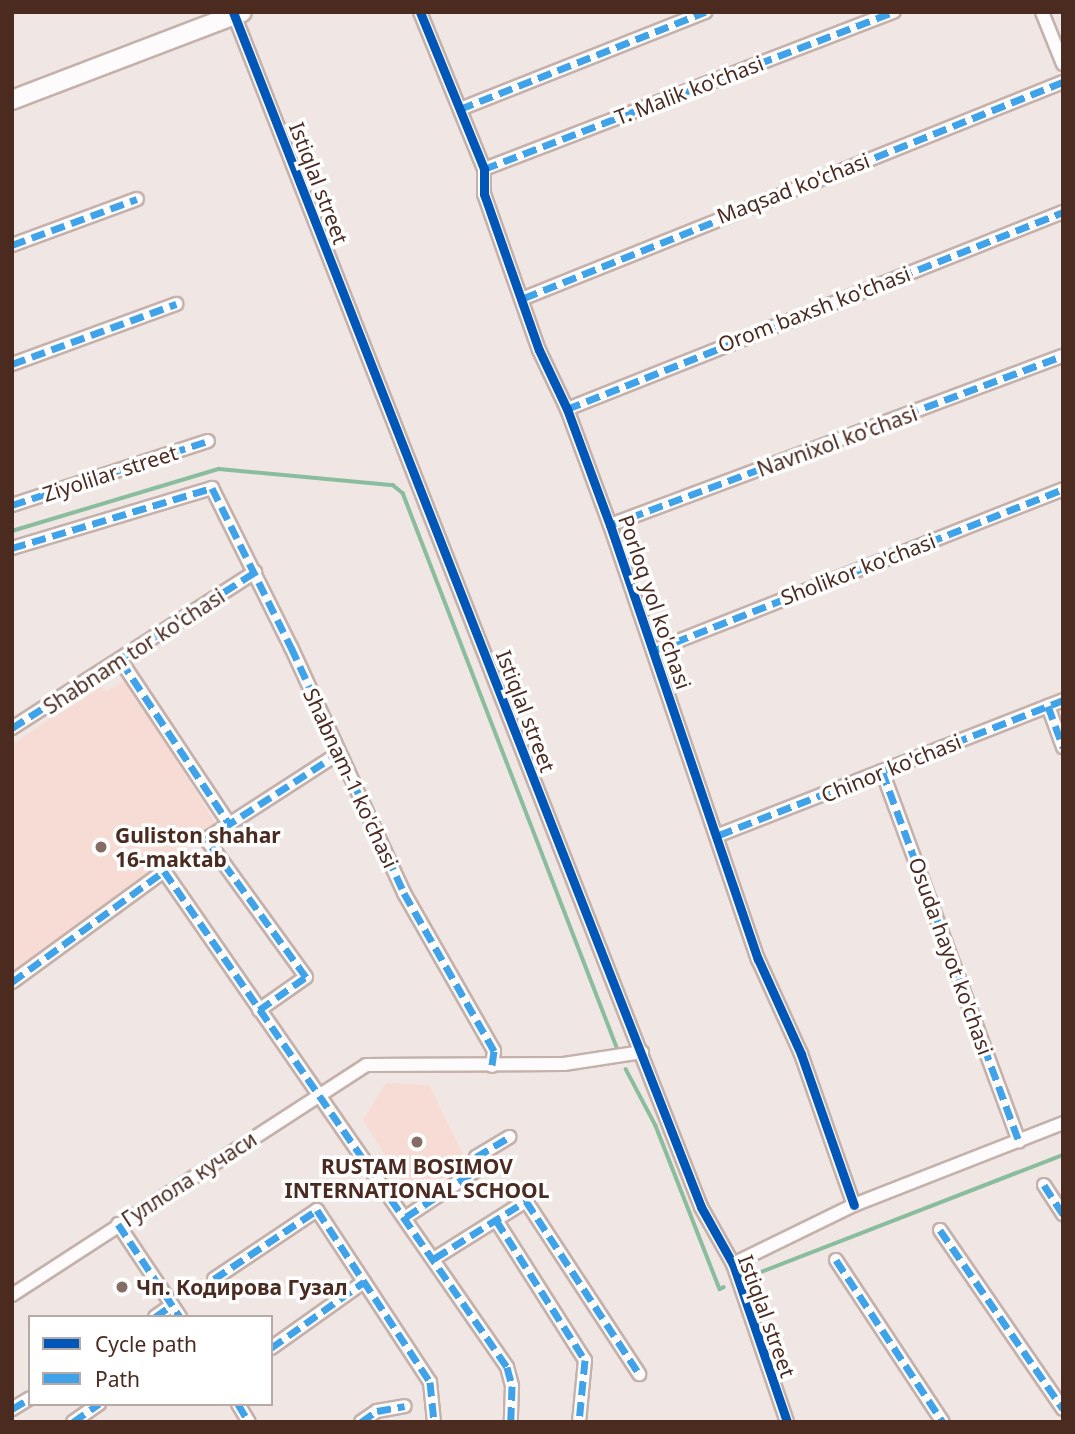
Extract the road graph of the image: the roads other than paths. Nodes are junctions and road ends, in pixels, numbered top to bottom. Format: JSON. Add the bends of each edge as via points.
{"nodes":[{"id":1,"x":705,"y":12,"type":"edge"},
{"id":2,"x":894,"y":12,"type":"edge"},
{"id":3,"x":1042,"y":12,"type":"edge"},
{"id":4,"x":237,"y":13,"type":"edge"},
{"id":5,"x":421,"y":13,"type":"edge"},
{"id":6,"x":1063,"y":64,"type":"edge"},
{"id":7,"x":1063,"y":82,"type":"edge"},
{"id":8,"x":12,"y":100,"type":"edge"},
{"id":9,"x":460,"y":109,"type":"junction"},
{"id":10,"x":484,"y":169,"type":"junction"},
{"id":11,"x":136,"y":199,"type":"dead end"},
{"id":12,"x":1063,"y":212,"type":"edge"},
{"id":13,"x":12,"y":245,"type":"edge"},
{"id":14,"x":524,"y":298,"type":"junction"},
{"id":15,"x":176,"y":304,"type":"dead end"},
{"id":16,"x":1063,"y":356,"type":"edge"},
{"id":17,"x":12,"y":364,"type":"edge"},
{"id":18,"x":567,"y":409,"type":"junction"},
{"id":19,"x":208,"y":441,"type":"dead end"},
{"id":20,"x":1063,"y":489,"type":"edge"},
{"id":21,"x":12,"y":505,"type":"edge"},
{"id":22,"x":610,"y":525,"type":"junction"},
{"id":23,"x":12,"y":548,"type":"edge"},
{"id":24,"x":254,"y":572,"type":"junction"},
{"id":25,"x":655,"y":650,"type":"junction"},
{"id":26,"x":121,"y":661,"type":"junction"},
{"id":27,"x":1063,"y":699,"type":"edge"},
{"id":28,"x":1048,"y":706,"type":"junction"},
{"id":29,"x":12,"y":728,"type":"edge"},
{"id":30,"x":1063,"y":747,"type":"edge"},
{"id":31,"x":339,"y":753,"type":"junction"},
{"id":32,"x":883,"y":771,"type":"junction"},
{"id":33,"x":230,"y":825,"type":"junction"},
{"id":34,"x":719,"y":835,"type":"junction"},
{"id":35,"x":12,"y":982,"type":"edge"},
{"id":36,"x":259,"y":1010,"type":"junction"},
{"id":37,"x":642,"y":1052,"type":"junction"},
{"id":38,"x":492,"y":1066,"type":"junction"},
{"id":39,"x":318,"y":1096,"type":"junction"},
{"id":40,"x":1063,"y":1123,"type":"edge"},
{"id":41,"x":509,"y":1137,"type":"dead end"},
{"id":42,"x":1019,"y":1140,"type":"junction"},
{"id":43,"x":1044,"y":1185,"type":"dead end"},
{"id":44,"x":855,"y":1205,"type":"junction"},
{"id":45,"x":1063,"y":1214,"type":"edge"},
{"id":46,"x":406,"y":1217,"type":"junction"},
{"id":47,"x":496,"y":1220,"type":"junction"},
{"id":48,"x":118,"y":1224,"type":"junction"},
{"id":49,"x":940,"y":1230,"type":"dead end"},
{"id":50,"x":435,"y":1258,"type":"junction"},
{"id":51,"x":836,"y":1260,"type":"dead end"},
{"id":52,"x":733,"y":1264,"type":"junction"},
{"id":53,"x":214,"y":1279,"type":"dead end"},
{"id":54,"x":364,"y":1282,"type":"junction"},
{"id":55,"x":12,"y":1295,"type":"edge"},
{"id":56,"x":172,"y":1305,"type":"junction"},
{"id":57,"x":158,"y":1315,"type":"edge"},
{"id":58,"x":179,"y":1315,"type":"edge"},
{"id":59,"x":273,"y":1347,"type":"edge"},
{"id":60,"x":639,"y":1374,"type":"dead end"},
{"id":61,"x":28,"y":1399,"type":"edge"},
{"id":62,"x":96,"y":1406,"type":"edge"},
{"id":63,"x":239,"y":1406,"type":"edge"},
{"id":64,"x":405,"y":1406,"type":"dead end"},
{"id":65,"x":12,"y":1409,"type":"edge"},
{"id":66,"x":1063,"y":1409,"type":"edge"},
{"id":67,"x":73,"y":1422,"type":"edge"},
{"id":68,"x":248,"y":1422,"type":"edge"},
{"id":69,"x":361,"y":1422,"type":"edge"},
{"id":70,"x":435,"y":1422,"type":"edge"},
{"id":71,"x":510,"y":1422,"type":"edge"},
{"id":72,"x":579,"y":1422,"type":"edge"},
{"id":73,"x":787,"y":1422,"type":"edge"},
{"id":74,"x":943,"y":1422,"type":"edge"}],
"edges":[{"from":1,"to":9,"type":"street"},
{"from":2,"to":10,"type":"street","name":"T. Malik ko'chasi"},
{"from":3,"to":6,"type":"street"},
{"from":4,"to":8,"type":"main road"},
{"from":4,"to":37,"type":"street","name":"Istiqlal street"},
{"from":5,"to":9,"type":"street","name":"Porloq yol ko'chasi"},
{"from":7,"to":14,"type":"street","name":"Maqsad ko'chasi"},
{"from":9,"to":10,"type":"street","name":"Porloq yol ko'chasi"},
{"from":10,"to":14,"type":"street","name":"Porloq yol ko'chasi","via":[[484,194]]},
{"from":11,"to":13,"type":"street"},
{"from":12,"to":18,"type":"street","name":"Orom baxsh ko'chasi"},
{"from":14,"to":18,"type":"street","name":"Porloq yol ko'chasi","via":[[539,350]]},
{"from":15,"to":17,"type":"street"},
{"from":16,"to":22,"type":"street","name":"Navnixol ko'chasi"},
{"from":18,"to":22,"type":"street","name":"Porloq yol ko'chasi"},
{"from":19,"to":21,"type":"street","name":"Ziyolilar street"},
{"from":20,"to":25,"type":"street","name":"Sholikor ko'chasi"},
{"from":22,"to":25,"type":"street","name":"Porloq yol ko'chasi"},
{"from":23,"to":24,"type":"street","name":"Shabnam-1 ko'chasi","via":[[212,488]]},
{"from":24,"to":26,"type":"street","name":"Shabnam tor ko'chasi"},
{"from":24,"to":31,"type":"street","name":"Shabnam-1 ko'chasi"},
{"from":25,"to":34,"type":"street","name":"Porloq yol ko'chasi"},
{"from":26,"to":29,"type":"street","name":"Shabnam tor ko'chasi"},
{"from":26,"to":33,"type":"street"},
{"from":27,"to":28,"type":"street","name":"Chinor ko'chasi"},
{"from":28,"to":30,"type":"street"},
{"from":28,"to":32,"type":"street","name":"Chinor ko'chasi"},
{"from":31,"to":33,"type":"street"},
{"from":31,"to":38,"type":"street","name":"Shabnam-1 ko'chasi","via":[[404,893],[494,1051]]},
{"from":32,"to":34,"type":"street","name":"Chinor ko'chasi"},
{"from":32,"to":42,"type":"street","name":"Osuda hayot ko'chasi"},
{"from":33,"to":36,"type":"street","via":[[206,839],[306,977]]},
{"from":34,"to":44,"type":"street","name":"Porloq yol ko'chasi","via":[[758,960],[801,1054]]},
{"from":35,"to":36,"type":"street","via":[[163,871]]},
{"from":36,"to":39,"type":"street"},
{"from":37,"to":38,"type":"street","via":[[564,1064]]},
{"from":37,"to":52,"type":"street","name":"Istiqlal street","via":[[701,1206]]},
{"from":38,"to":39,"type":"street","name":"Гуллола кучаси","via":[[366,1065]]},
{"from":39,"to":46,"type":"street"},
{"from":39,"to":48,"type":"street","name":"Гуллола кучаси"},
{"from":40,"to":42,"type":"street"},
{"from":41,"to":46,"type":"street","via":[[476,1157],[478,1169]]},
{"from":42,"to":44,"type":"street"},
{"from":43,"to":45,"type":"street"},
{"from":44,"to":52,"type":"street"},
{"from":46,"to":50,"type":"street"},
{"from":47,"to":50,"type":"street"},
{"from":47,"to":60,"type":"street","via":[[526,1201]]},
{"from":47,"to":72,"type":"street","via":[[585,1360]]},
{"from":48,"to":55,"type":"street","name":"Гуллола кучаси"},
{"from":48,"to":56,"type":"street"},
{"from":49,"to":66,"type":"street"},
{"from":50,"to":71,"type":"street","via":[[507,1367]]},
{"from":51,"to":74,"type":"street"},
{"from":52,"to":73,"type":"street","name":"Istiqlal street"},
{"from":53,"to":54,"type":"street","via":[[317,1210]]},
{"from":54,"to":59,"type":"street"},
{"from":54,"to":70,"type":"street","via":[[430,1382]]},
{"from":56,"to":57,"type":"street"},
{"from":56,"to":58,"type":"street"},
{"from":61,"to":65,"type":"street"},
{"from":62,"to":67,"type":"street"},
{"from":63,"to":68,"type":"street"},
{"from":64,"to":69,"type":"street","via":[[377,1411]]}]}
